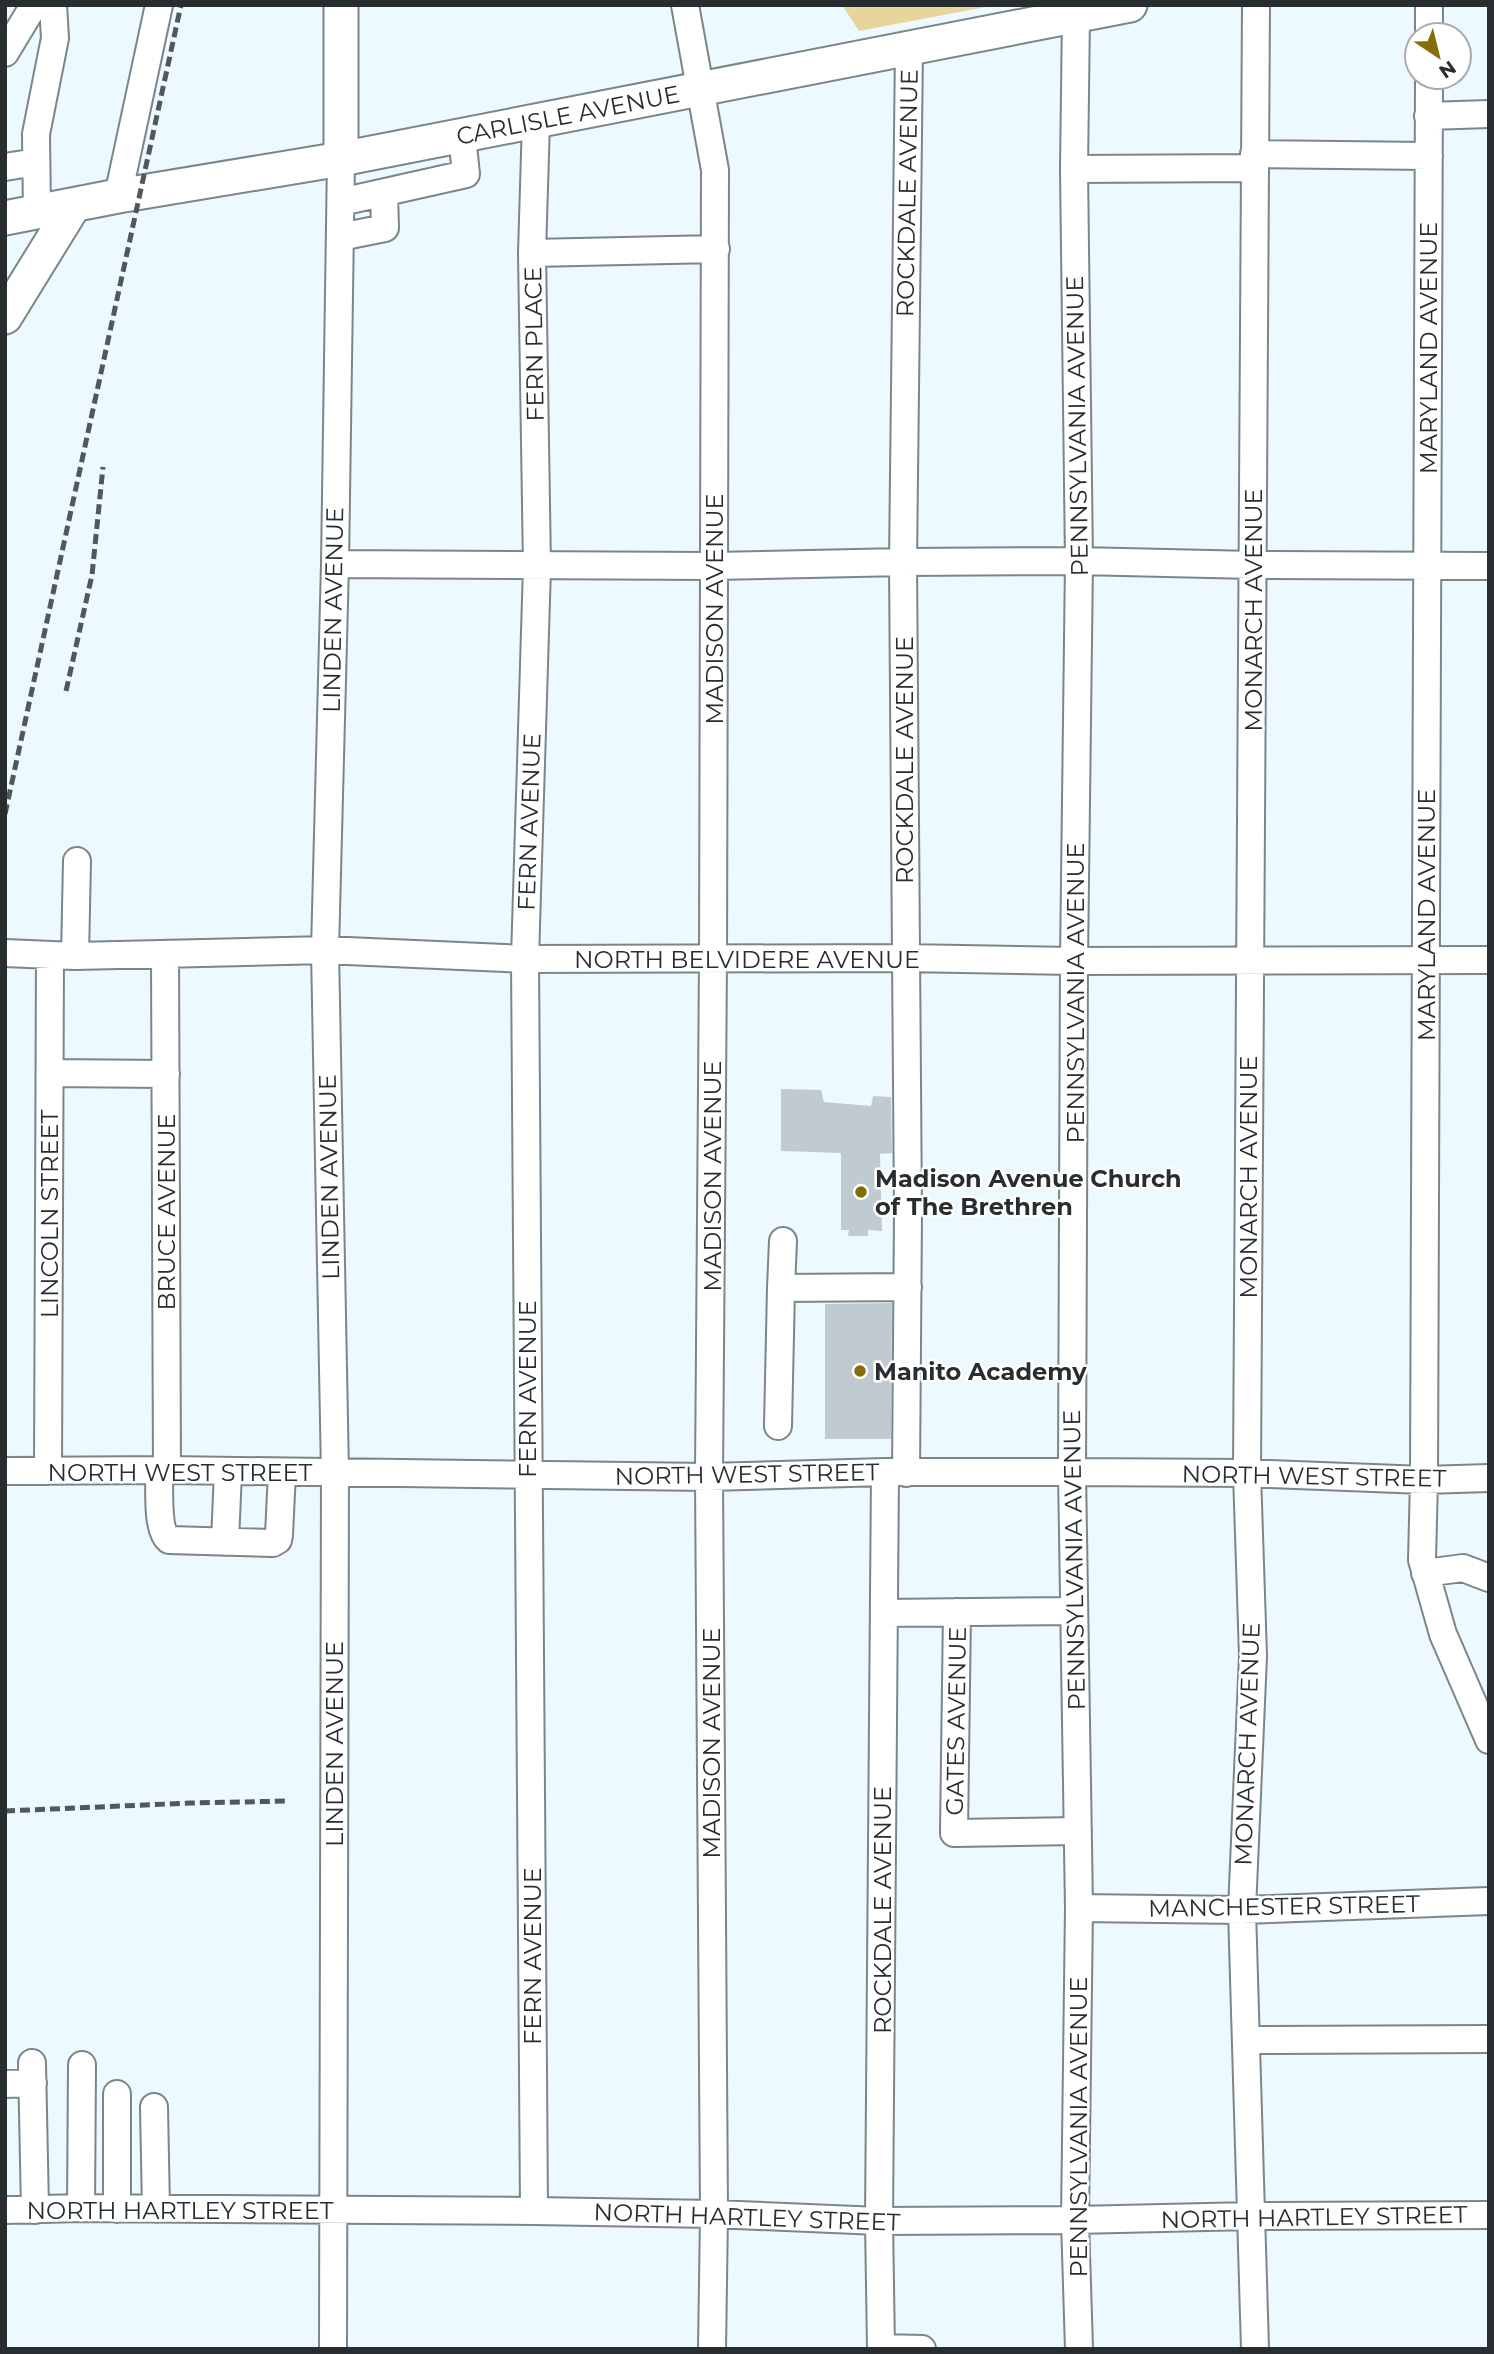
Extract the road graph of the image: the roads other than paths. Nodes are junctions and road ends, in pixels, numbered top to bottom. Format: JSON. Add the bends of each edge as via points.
{"nodes":[{"id":1,"x":34,"y":5,"type":"edge"},
{"id":2,"x":53,"y":5,"type":"edge"},
{"id":3,"x":159,"y":5,"type":"edge"},
{"id":4,"x":341,"y":5,"type":"edge"},
{"id":5,"x":685,"y":5,"type":"edge"},
{"id":6,"x":1130,"y":5,"type":"edge"},
{"id":7,"x":1256,"y":5,"type":"edge"},
{"id":8,"x":1076,"y":15,"type":"junction"},
{"id":9,"x":8,"y":41,"type":"edge"},
{"id":10,"x":909,"y":48,"type":"junction"},
{"id":11,"x":702,"y":88,"type":"junction"},
{"id":12,"x":1429,"y":91,"type":"edge"},
{"id":13,"x":1489,"y":114,"type":"edge"},
{"id":14,"x":1429,"y":116,"type":"junction"},
{"id":15,"x":536,"y":121,"type":"junction"},
{"id":16,"x":462,"y":136,"type":"junction"},
{"id":17,"x":401,"y":148,"type":"junction"},
{"id":18,"x":1429,"y":156,"type":"junction"},
{"id":19,"x":341,"y":159,"type":"junction"},
{"id":20,"x":1254,"y":161,"type":"junction"},
{"id":21,"x":36,"y":162,"type":"junction"},
{"id":22,"x":5,"y":167,"type":"edge"},
{"id":23,"x":1074,"y":169,"type":"junction"},
{"id":24,"x":396,"y":190,"type":"junction"},
{"id":25,"x":118,"y":196,"type":"junction"},
{"id":26,"x":341,"y":202,"type":"junction"},
{"id":27,"x":74,"y":205,"type":"junction"},
{"id":28,"x":21,"y":215,"type":"edge"},
{"id":29,"x":340,"y":237,"type":"junction"},
{"id":30,"x":716,"y":249,"type":"junction"},
{"id":31,"x":532,"y":253,"type":"junction"},
{"id":32,"x":5,"y":317,"type":"edge"},
{"id":33,"x":1079,"y":561,"type":"junction"},
{"id":34,"x":903,"y":562,"type":"junction"},
{"id":35,"x":335,"y":564,"type":"junction"},
{"id":36,"x":1253,"y":565,"type":"junction"},
{"id":37,"x":1427,"y":565,"type":"junction"},
{"id":38,"x":713,"y":566,"type":"junction"},
{"id":39,"x":1489,"y":566,"type":"edge"},
{"id":40,"x":537,"y":567,"type":"junction"},
{"id":41,"x":77,"y":861,"type":"dead end"},
{"id":42,"x":325,"y":950,"type":"junction"},
{"id":43,"x":5,"y":953,"type":"edge"},
{"id":44,"x":165,"y":954,"type":"junction"},
{"id":45,"x":63,"y":956,"type":"junction"},
{"id":46,"x":905,"y":958,"type":"junction"},
{"id":47,"x":525,"y":959,"type":"junction"},
{"id":48,"x":713,"y":959,"type":"junction"},
{"id":49,"x":1249,"y":960,"type":"junction"},
{"id":50,"x":1074,"y":961,"type":"junction"},
{"id":51,"x":1426,"y":961,"type":"junction"},
{"id":52,"x":1489,"y":961,"type":"edge"},
{"id":53,"x":50,"y":1073,"type":"junction"},
{"id":54,"x":166,"y":1074,"type":"junction"},
{"id":55,"x":783,"y":1241,"type":"dead end"},
{"id":56,"x":908,"y":1287,"type":"junction"},
{"id":57,"x":781,"y":1289,"type":"junction"},
{"id":58,"x":778,"y":1426,"type":"dead end"},
{"id":59,"x":163,"y":1470,"type":"junction"},
{"id":60,"x":5,"y":1471,"type":"edge"},
{"id":61,"x":48,"y":1471,"type":"junction"},
{"id":62,"x":228,"y":1471,"type":"junction"},
{"id":63,"x":282,"y":1472,"type":"junction"},
{"id":64,"x":896,"y":1472,"type":"junction"},
{"id":65,"x":1072,"y":1472,"type":"junction"},
{"id":66,"x":335,"y":1473,"type":"junction"},
{"id":67,"x":1247,"y":1474,"type":"junction"},
{"id":68,"x":528,"y":1476,"type":"junction"},
{"id":69,"x":709,"y":1477,"type":"junction"},
{"id":70,"x":1489,"y":1478,"type":"edge"},
{"id":71,"x":1424,"y":1480,"type":"junction"},
{"id":72,"x":225,"y":1542,"type":"junction"},
{"id":73,"x":1488,"y":1571,"type":"edge"},
{"id":74,"x":1425,"y":1573,"type":"junction"},
{"id":75,"x":1074,"y":1611,"type":"junction"},
{"id":76,"x":957,"y":1612,"type":"junction"},
{"id":77,"x":884,"y":1613,"type":"junction"},
{"id":78,"x":1485,"y":1724,"type":"edge"},
{"id":79,"x":1078,"y":1831,"type":"junction"},
{"id":80,"x":1489,"y":1901,"type":"edge"},
{"id":81,"x":1079,"y":1908,"type":"junction"},
{"id":82,"x":1242,"y":1910,"type":"junction"},
{"id":83,"x":1489,"y":2039,"type":"edge"},
{"id":84,"x":1247,"y":2040,"type":"junction"},
{"id":85,"x":82,"y":2065,"type":"dead end"},
{"id":86,"x":5,"y":2084,"type":"edge"},
{"id":87,"x":117,"y":2094,"type":"dead end"},
{"id":88,"x":154,"y":2107,"type":"dead end"},
{"id":89,"x":81,"y":2208,"type":"junction"},
{"id":90,"x":117,"y":2209,"type":"junction"},
{"id":91,"x":156,"y":2209,"type":"junction"},
{"id":92,"x":5,"y":2210,"type":"edge"},
{"id":93,"x":35,"y":2210,"type":"junction"},
{"id":94,"x":333,"y":2210,"type":"junction"},
{"id":95,"x":534,"y":2211,"type":"junction"},
{"id":96,"x":714,"y":2214,"type":"junction"},
{"id":97,"x":1489,"y":2215,"type":"edge"},
{"id":98,"x":1250,"y":2216,"type":"junction"},
{"id":99,"x":1076,"y":2220,"type":"junction"},
{"id":100,"x":880,"y":2221,"type":"junction"},
{"id":101,"x":881,"y":2348,"type":"edge"},
{"id":102,"x":333,"y":2349,"type":"edge"},
{"id":103,"x":712,"y":2349,"type":"edge"},
{"id":104,"x":922,"y":2349,"type":"edge"},
{"id":105,"x":1079,"y":2349,"type":"edge"},
{"id":106,"x":1255,"y":2349,"type":"edge"}],
"edges":[{"from":1,"to":9,"type":"street"},
{"from":2,"to":21,"type":"street","via":[[55,38]]},
{"from":3,"to":25,"type":"street"},
{"from":4,"to":19,"type":"main road","name":"LINDEN AVENUE"},
{"from":5,"to":11,"type":"street","name":"MADISON AVENUE"},
{"from":6,"to":8,"type":"main road","name":"CARLISLE AVENUE"},
{"from":7,"to":20,"type":"street","name":"MONARCH AVENUE"},
{"from":8,"to":10,"type":"main road","name":"CARLISLE AVENUE"},
{"from":8,"to":23,"type":"street","name":"PENNSYLVANIA AVENUE"},
{"from":10,"to":11,"type":"main road","name":"CARLISLE AVENUE"},
{"from":10,"to":34,"type":"street","name":"ROCKDALE AVENUE"},
{"from":11,"to":15,"type":"main road","name":"CARLISLE AVENUE"},
{"from":11,"to":30,"type":"street","name":"MADISON AVENUE","via":[[715,170]]},
{"from":12,"to":14,"type":"street","name":"MARYLAND AVENUE"},
{"from":13,"to":14,"type":"street"},
{"from":14,"to":18,"type":"street","name":"MARYLAND AVENUE"},
{"from":15,"to":16,"type":"main road","name":"CARLISLE AVENUE"},
{"from":15,"to":31,"type":"street","name":"FERN PLACE"},
{"from":16,"to":17,"type":"main road","name":"CARLISLE AVENUE"},
{"from":16,"to":24,"type":"street","via":[[466,174]]},
{"from":17,"to":19,"type":"main road","name":"CARLISLE AVENUE"},
{"from":17,"to":24,"type":"street"},
{"from":18,"to":20,"type":"street"},
{"from":18,"to":37,"type":"street","name":"MARYLAND AVENUE"},
{"from":19,"to":25,"type":"main road","name":"CARLISLE AVENUE"},
{"from":19,"to":26,"type":"street","name":"LINDEN AVENUE"},
{"from":20,"to":23,"type":"street"},
{"from":20,"to":36,"type":"street","name":"MONARCH AVENUE"},
{"from":21,"to":22,"type":"street"},
{"from":21,"to":28,"type":"street"},
{"from":23,"to":33,"type":"street","name":"PENNSYLVANIA AVENUE"},
{"from":24,"to":26,"type":"street"},
{"from":24,"to":29,"type":"street","via":[[385,228]]},
{"from":25,"to":27,"type":"main road","name":"CARLISLE AVENUE"},
{"from":26,"to":29,"type":"street","name":"LINDEN AVENUE"},
{"from":27,"to":28,"type":"main road","name":"CARLISLE AVENUE"},
{"from":27,"to":32,"type":"main road"},
{"from":29,"to":35,"type":"street","name":"LINDEN AVENUE"},
{"from":30,"to":31,"type":"street"},
{"from":30,"to":38,"type":"street","name":"MADISON AVENUE"},
{"from":31,"to":40,"type":"street","name":"FERN PLACE"},
{"from":33,"to":34,"type":"street"},
{"from":33,"to":36,"type":"street"},
{"from":33,"to":50,"type":"street","name":"PENNSYLVANIA AVENUE"},
{"from":34,"to":38,"type":"street"},
{"from":34,"to":46,"type":"street","name":"ROCKDALE AVENUE"},
{"from":35,"to":40,"type":"street"},
{"from":35,"to":42,"type":"street","name":"LINDEN AVENUE"},
{"from":36,"to":37,"type":"street"},
{"from":36,"to":49,"type":"street","name":"MONARCH AVENUE"},
{"from":37,"to":39,"type":"street"},
{"from":37,"to":51,"type":"street","name":"MARYLAND AVENUE"},
{"from":38,"to":40,"type":"street"},
{"from":38,"to":48,"type":"street","name":"MADISON AVENUE"},
{"from":40,"to":47,"type":"street","name":"FERN AVENUE"},
{"from":41,"to":45,"type":"street","name":"LINCOLN STREET"},
{"from":42,"to":44,"type":"street","name":"NORTH BELVIDERE AVENUE"},
{"from":42,"to":47,"type":"street","name":"NORTH BELVIDERE AVENUE"},
{"from":42,"to":66,"type":"street","name":"LINDEN AVENUE"},
{"from":43,"to":45,"type":"street","name":"NORTH BELVIDERE AVENUE"},
{"from":44,"to":45,"type":"street","name":"NORTH BELVIDERE AVENUE"},
{"from":44,"to":54,"type":"street","name":"BRUCE AVENUE"},
{"from":45,"to":53,"type":"street","name":"LINCOLN STREET"},
{"from":46,"to":48,"type":"street","name":"NORTH BELVIDERE AVENUE"},
{"from":46,"to":50,"type":"street","name":"NORTH BELVIDERE AVENUE"},
{"from":46,"to":56,"type":"street","name":"ROCKDALE AVENUE"},
{"from":47,"to":48,"type":"street","name":"NORTH BELVIDERE AVENUE"},
{"from":47,"to":68,"type":"street","name":"FERN AVENUE"},
{"from":48,"to":69,"type":"street","name":"MADISON AVENUE"},
{"from":49,"to":50,"type":"street","name":"NORTH BELVIDERE AVENUE"},
{"from":49,"to":51,"type":"street","name":"NORTH BELVIDERE AVENUE"},
{"from":49,"to":67,"type":"street","name":"MONARCH AVENUE"},
{"from":50,"to":65,"type":"street","name":"PENNSYLVANIA AVENUE"},
{"from":51,"to":52,"type":"street","name":"NORTH BELVIDERE AVENUE"},
{"from":51,"to":71,"type":"street","name":"MARYLAND AVENUE"},
{"from":53,"to":54,"type":"street"},
{"from":53,"to":61,"type":"street","name":"LINCOLN STREET"},
{"from":54,"to":59,"type":"street","name":"BRUCE AVENUE"},
{"from":55,"to":57,"type":"street"},
{"from":56,"to":57,"type":"street"},
{"from":56,"to":64,"type":"street","name":"ROCKDALE AVENUE"},
{"from":57,"to":58,"type":"street"},
{"from":59,"to":61,"type":"street","name":"NORTH WEST STREET"},
{"from":59,"to":62,"type":"street","name":"NORTH WEST STREET"},
{"from":59,"to":72,"type":"street","name":"BRUCE AVENUE","via":[[164,1537]]},
{"from":60,"to":61,"type":"street","name":"NORTH WEST STREET"},
{"from":62,"to":63,"type":"street","name":"NORTH WEST STREET"},
{"from":62,"to":72,"type":"street"},
{"from":63,"to":66,"type":"street","name":"NORTH WEST STREET"},
{"from":63,"to":72,"type":"street","via":[[278,1540]]},
{"from":64,"to":65,"type":"street","name":"NORTH WEST STREET"},
{"from":64,"to":69,"type":"street","name":"NORTH WEST STREET"},
{"from":64,"to":77,"type":"street","name":"ROCKDALE AVENUE"},
{"from":65,"to":67,"type":"street","name":"NORTH WEST STREET"},
{"from":65,"to":75,"type":"street","name":"PENNSYLVANIA AVENUE"},
{"from":66,"to":68,"type":"street","name":"NORTH WEST STREET"},
{"from":66,"to":94,"type":"street","name":"LINDEN AVENUE"},
{"from":67,"to":71,"type":"street","name":"NORTH WEST STREET"},
{"from":67,"to":82,"type":"street","name":"MONARCH AVENUE","via":[[1253,1656]]},
{"from":68,"to":69,"type":"street","name":"NORTH WEST STREET"},
{"from":68,"to":95,"type":"street","name":"FERN AVENUE"},
{"from":69,"to":96,"type":"street","name":"MADISON AVENUE"},
{"from":70,"to":71,"type":"street","name":"NORTH WEST STREET"},
{"from":71,"to":74,"type":"street","name":"MARYLAND AVENUE"},
{"from":73,"to":74,"type":"street"},
{"from":74,"to":78,"type":"street","name":"MARYLAND AVENUE","via":[[1443,1634]]},
{"from":75,"to":76,"type":"street"},
{"from":75,"to":79,"type":"street","name":"PENNSYLVANIA AVENUE"},
{"from":76,"to":77,"type":"street"},
{"from":76,"to":79,"type":"street","name":"GATES AVENUE","via":[[954,1833]]},
{"from":77,"to":100,"type":"street","name":"ROCKDALE AVENUE"},
{"from":79,"to":81,"type":"street","name":"PENNSYLVANIA AVENUE"},
{"from":80,"to":82,"type":"street","name":"MANCHESTER STREET"},
{"from":81,"to":82,"type":"street","name":"MANCHESTER STREET"},
{"from":81,"to":99,"type":"street","name":"PENNSYLVANIA AVENUE"},
{"from":82,"to":84,"type":"street","name":"MONARCH AVENUE"},
{"from":83,"to":84,"type":"street"},
{"from":84,"to":98,"type":"street","name":"MONARCH AVENUE"},
{"from":85,"to":89,"type":"street"},
{"from":86,"to":93,"type":"street","via":[[33,2073]]},
{"from":87,"to":90,"type":"street"},
{"from":88,"to":91,"type":"street"},
{"from":89,"to":90,"type":"street","name":"NORTH HARTLEY STREET"},
{"from":89,"to":93,"type":"street","name":"NORTH HARTLEY STREET"},
{"from":90,"to":91,"type":"street","name":"NORTH HARTLEY STREET"},
{"from":91,"to":94,"type":"street","name":"NORTH HARTLEY STREET"},
{"from":92,"to":93,"type":"street","name":"NORTH HARTLEY STREET"},
{"from":94,"to":95,"type":"street","name":"NORTH HARTLEY STREET"},
{"from":94,"to":102,"type":"street","name":"LINDEN AVENUE"},
{"from":95,"to":96,"type":"street","name":"NORTH HARTLEY STREET"},
{"from":96,"to":100,"type":"street","name":"NORTH HARTLEY STREET"},
{"from":96,"to":103,"type":"street","name":"MADISON AVENUE"},
{"from":97,"to":98,"type":"street","name":"NORTH HARTLEY STREET"},
{"from":98,"to":99,"type":"street","name":"NORTH HARTLEY STREET"},
{"from":98,"to":106,"type":"street","name":"MONARCH AVENUE"},
{"from":99,"to":100,"type":"street","name":"NORTH HARTLEY STREET"},
{"from":99,"to":105,"type":"street","name":"PENNSYLVANIA AVENUE"},
{"from":100,"to":101,"type":"street","name":"ROCKDALE AVENUE"},
{"from":101,"to":104,"type":"street"}]}
